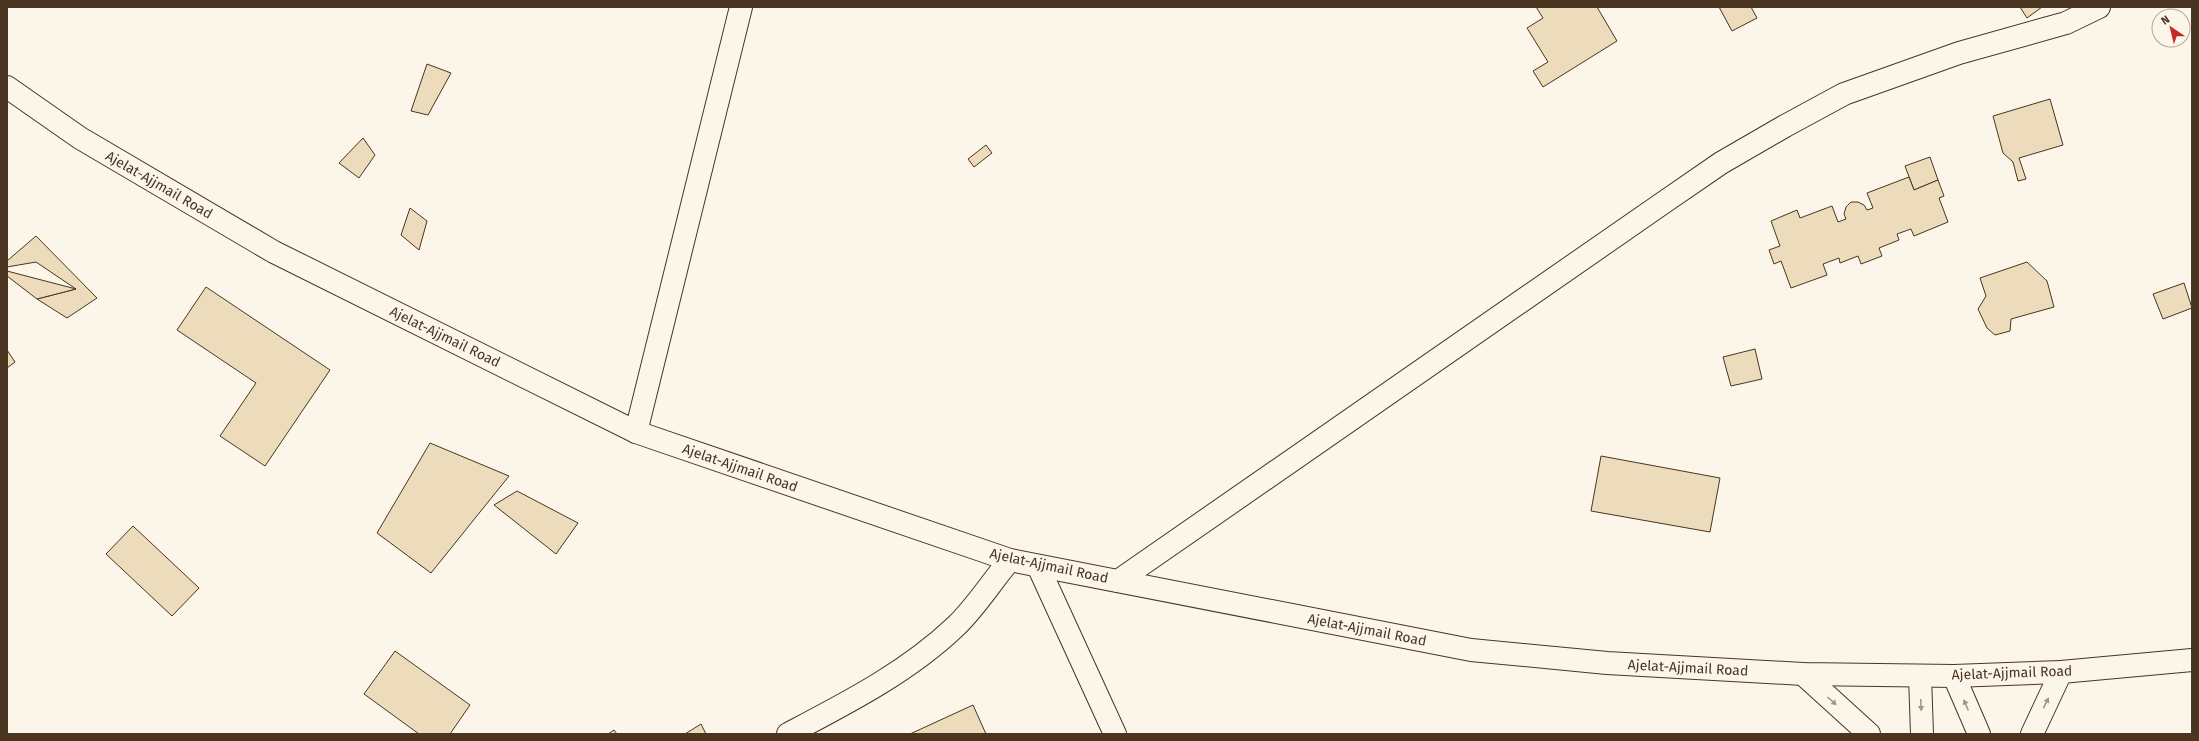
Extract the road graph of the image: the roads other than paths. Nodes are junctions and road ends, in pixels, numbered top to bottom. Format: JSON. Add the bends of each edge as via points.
{"nodes":[{"id":1,"x":741,"y":7,"type":"edge"},
{"id":2,"x":2099,"y":7,"type":"edge"},
{"id":3,"x":7,"y":87,"type":"edge"},
{"id":4,"x":636,"y":432,"type":"junction"},
{"id":5,"x":1010,"y":560,"type":"junction"},
{"id":6,"x":1038,"y":566,"type":"junction"},
{"id":7,"x":1118,"y":581,"type":"junction"},
{"id":8,"x":2192,"y":660,"type":"edge"},
{"id":9,"x":2061,"y":672,"type":"junction"},
{"id":10,"x":1803,"y":674,"type":"junction"},
{"id":11,"x":1920,"y":676,"type":"junction"},
{"id":12,"x":1954,"y":676,"type":"junction"},
{"id":13,"x":788,"y":734,"type":"edge"},
{"id":14,"x":1115,"y":734,"type":"edge"},
{"id":15,"x":1868,"y":734,"type":"edge"},
{"id":16,"x":1922,"y":734,"type":"edge"},
{"id":17,"x":1979,"y":734,"type":"edge"},
{"id":18,"x":2032,"y":734,"type":"edge"}],
"edges":[{"from":1,"to":4,"type":"main road"},
{"from":2,"to":7,"type":"main road","via":[[2066,23],[1959,53],[1844,94],[1721,163]]},
{"from":3,"to":4,"type":"main road","name":"Ajelat-Ajjmail Road","via":[[80,138],[274,252]]},
{"from":4,"to":5,"type":"main road","name":"Ajelat-Ajjmail Road"},
{"from":5,"to":6,"type":"main road","name":"Ajelat-Ajjmail Road"},
{"from":5,"to":13,"type":"main road","via":[[957,625],[928,651],[890,677]]},
{"from":6,"to":7,"type":"main road","name":"Ajelat-Ajjmail Road"},
{"from":6,"to":14,"type":"main road"},
{"from":7,"to":10,"type":"main road","name":"Ajelat-Ajjmail Road","via":[[1471,650],[1607,663]]},
{"from":8,"to":9,"type":"main road","name":"Ajelat-Ajjmail Road"},
{"from":9,"to":12,"type":"main road","name":"Ajelat-Ajjmail Road"},
{"from":18,"to":9,"type":"main road","one_way":true},
{"from":10,"to":11,"type":"main road","name":"Ajelat-Ajjmail Road"},
{"from":10,"to":15,"type":"main road","one_way":true},
{"from":11,"to":12,"type":"main road","name":"Ajelat-Ajjmail Road"},
{"from":11,"to":16,"type":"main road","one_way":true},
{"from":17,"to":12,"type":"main road","one_way":true}]}
